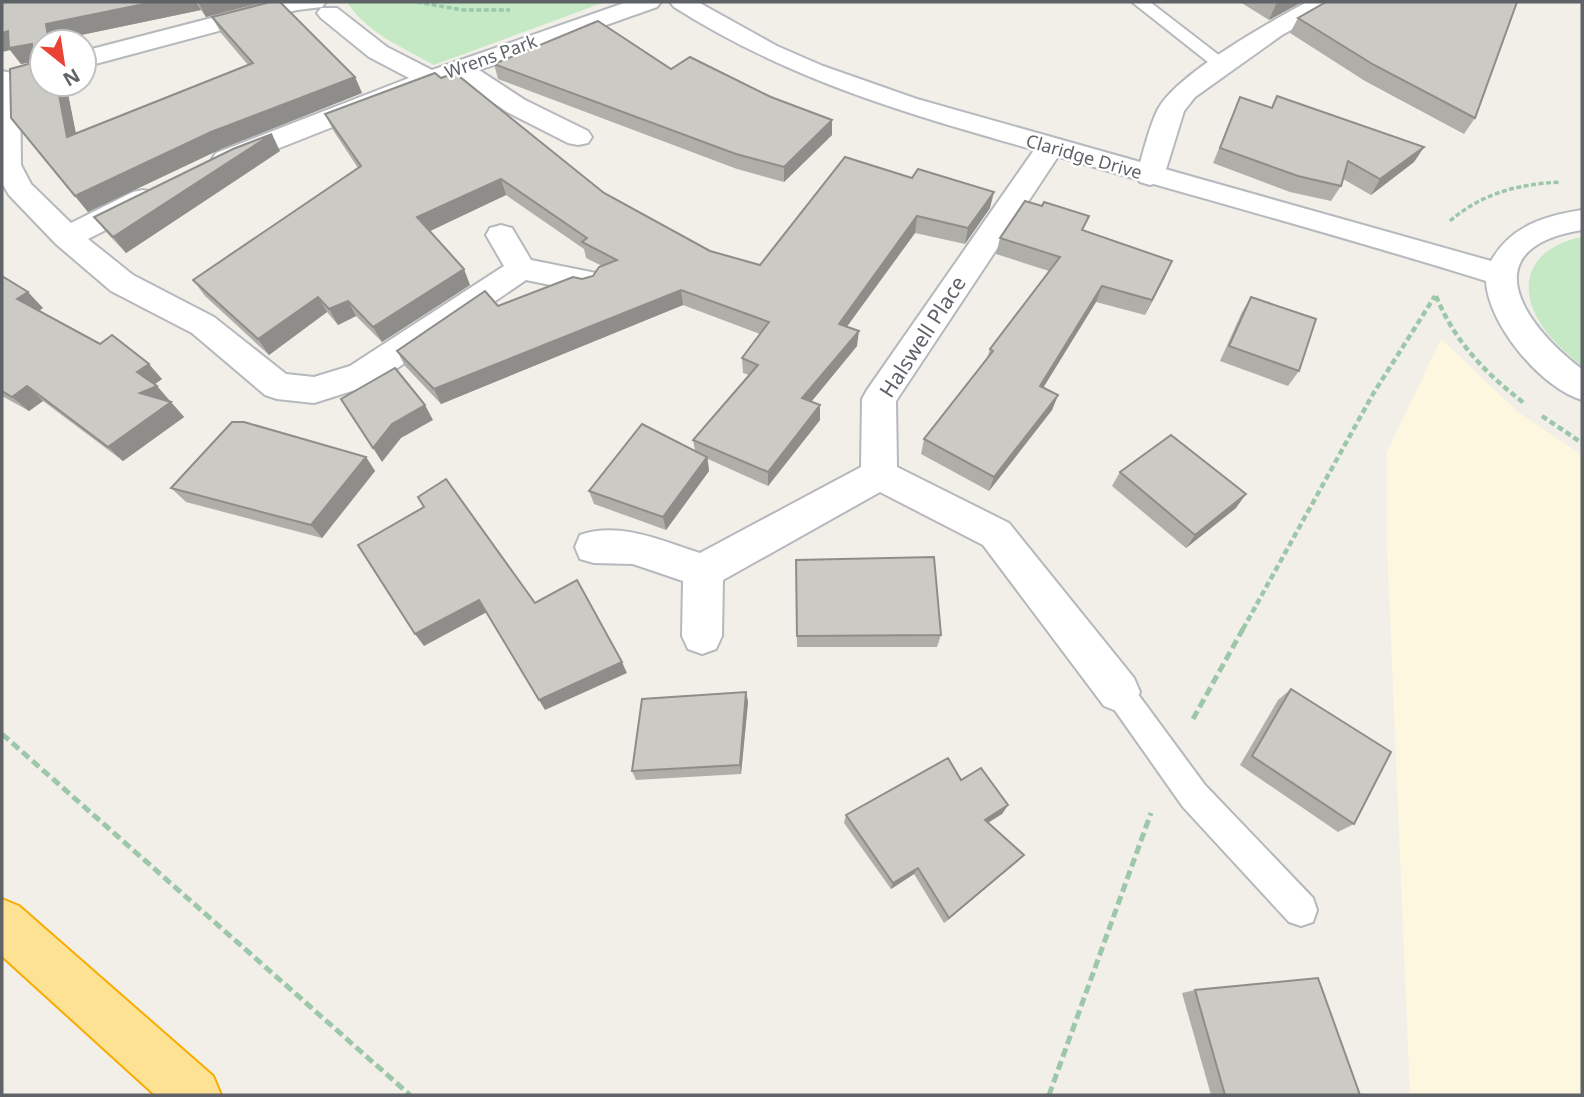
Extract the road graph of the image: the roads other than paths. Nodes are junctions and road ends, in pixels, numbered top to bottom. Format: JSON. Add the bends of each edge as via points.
{"nodes":[{"id":1,"x":649,"y":2,"type":"edge"},
{"id":2,"x":682,"y":2,"type":"edge"},
{"id":3,"x":1140,"y":2,"type":"edge"},
{"id":4,"x":1324,"y":2,"type":"edge"},
{"id":5,"x":321,"y":8,"type":"edge"},
{"id":6,"x":98,"y":55,"type":"edge"},
{"id":7,"x":1224,"y":66,"type":"junction"},
{"id":8,"x":459,"y":68,"type":"junction"},
{"id":9,"x":13,"y":77,"type":"edge"},
{"id":10,"x":430,"y":79,"type":"junction"},
{"id":11,"x":578,"y":137,"type":"dead end"},
{"id":12,"x":1051,"y":146,"type":"junction"},
{"id":13,"x":200,"y":171,"type":"edge"},
{"id":14,"x":1150,"y":176,"type":"junction"},
{"id":15,"x":167,"y":187,"type":"edge"},
{"id":16,"x":1582,"y":220,"type":"edge"},
{"id":17,"x":501,"y":235,"type":"dead end"},
{"id":18,"x":67,"y":237,"type":"junction"},
{"id":19,"x":521,"y":269,"type":"junction"},
{"id":20,"x":1501,"y":275,"type":"junction"},
{"id":21,"x":585,"y":281,"type":"edge"},
{"id":22,"x":1582,"y":387,"type":"edge"},
{"id":23,"x":879,"y":475,"type":"junction"},
{"id":24,"x":594,"y":547,"type":"dead end"},
{"id":25,"x":703,"y":571,"type":"junction"},
{"id":26,"x":702,"y":636,"type":"dead end"},
{"id":27,"x":1119,"y":692,"type":"joint"},
{"id":28,"x":1301,"y":910,"type":"dead end"},
{"id":29,"x":2,"y":923,"type":"edge"},
{"id":30,"x":194,"y":1095,"type":"edge"}],
"edges":[{"from":1,"to":8,"type":"street","name":"Wrens Park"},
{"from":2,"to":12,"type":"street","name":"Claridge Drive","via":[[743,40],[803,67],[948,119]]},
{"from":3,"to":7,"type":"lane"},
{"from":4,"to":7,"type":"street","via":[[1273,30]]},
{"from":5,"to":6,"type":"street","via":[[296,3]]},
{"from":5,"to":10,"type":"street","via":[[378,52]]},
{"from":7,"to":14,"type":"street","via":[[1186,91],[1171,110]]},
{"from":8,"to":10,"type":"street","name":"Wrens Park"},
{"from":8,"to":11,"type":"street","via":[[516,106]]},
{"from":9,"to":18,"type":"street","via":[[7,165],[19,189]]},
{"from":10,"to":13,"type":"street","name":"Wrens Park"},
{"from":12,"to":14,"type":"street","name":"Claridge Drive"},
{"from":12,"to":23,"type":"street","name":"Halswell Place","via":[[879,399]]},
{"from":14,"to":20,"type":"street","name":"Claridge Drive"},
{"from":15,"to":18,"type":"street"},
{"from":16,"to":20,"type":"street","via":[[1533,232],[1517,243]]},
{"from":17,"to":19,"type":"street"},
{"from":18,"to":19,"type":"street","via":[[122,283],[202,325],[277,386],[314,390],[362,375]]},
{"from":19,"to":21,"type":"street"},
{"from":20,"to":22,"type":"street","via":[[1503,297],[1514,321],[1559,372]]},
{"from":23,"to":25,"type":"street"},
{"from":23,"to":27,"type":"street","via":[[996,534]]},
{"from":24,"to":25,"type":"street","via":[[633,548]]},
{"from":25,"to":26,"type":"street"},
{"from":27,"to":28,"type":"lane","via":[[1194,796]]},
{"from":29,"to":30,"type":"highway"}]}
